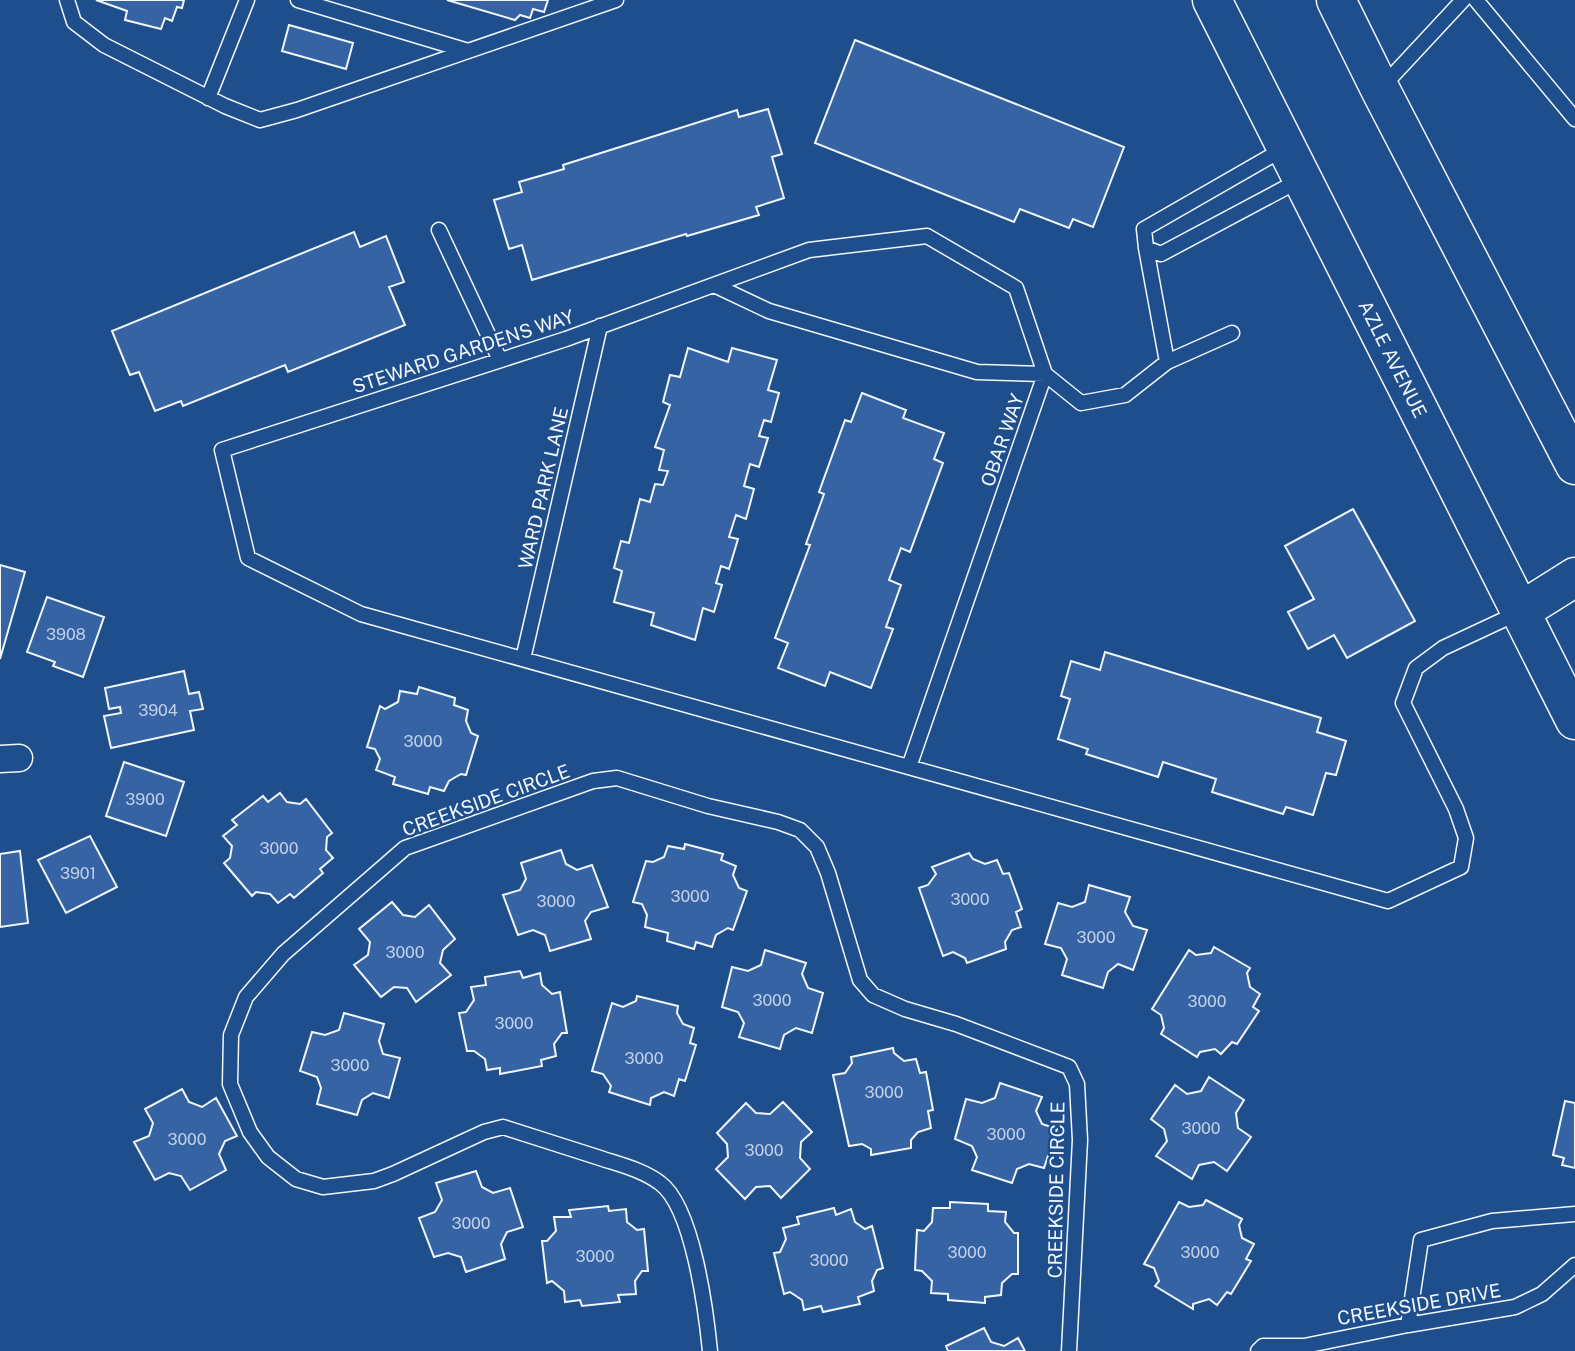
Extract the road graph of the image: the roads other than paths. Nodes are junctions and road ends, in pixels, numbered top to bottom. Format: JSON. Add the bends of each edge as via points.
{"nodes":[{"id":1,"x":67,"y":0,"type":"edge"},
{"id":2,"x":247,"y":0,"type":"edge"},
{"id":3,"x":298,"y":0,"type":"edge"},
{"id":4,"x":616,"y":0,"type":"edge"},
{"id":5,"x":1212,"y":0,"type":"edge"},
{"id":6,"x":1336,"y":0,"type":"edge"},
{"id":7,"x":1463,"y":0,"type":"edge"},
{"id":8,"x":1476,"y":0,"type":"edge"},
{"id":9,"x":468,"y":51,"type":"junction"},
{"id":10,"x":1380,"y":89,"type":"junction"},
{"id":11,"x":208,"y":98,"type":"junction"},
{"id":12,"x":1575,"y":119,"type":"edge"},
{"id":13,"x":1294,"y":163,"type":"junction"},
{"id":14,"x":439,"y":230,"type":"dead end"},
{"id":15,"x":1146,"y":248,"type":"junction"},
{"id":16,"x":714,"y":285,"type":"junction"},
{"id":17,"x":600,"y":326,"type":"junction"},
{"id":18,"x":1232,"y":332,"type":"dead end"},
{"id":19,"x":500,"y":360,"type":"junction"},
{"id":20,"x":1167,"y":362,"type":"junction"},
{"id":21,"x":1045,"y":373,"type":"junction"},
{"id":22,"x":1575,"y":465,"type":"edge"},
{"id":23,"x":1575,"y":577,"type":"edge"},
{"id":24,"x":1521,"y":611,"type":"junction"},
{"id":25,"x":523,"y":659,"type":"junction"},
{"id":26,"x":1575,"y":720,"type":"edge"},
{"id":27,"x":909,"y":767,"type":"junction"},
{"id":28,"x":1575,"y":1214,"type":"edge"},
{"id":29,"x":1575,"y":1265,"type":"edge"},
{"id":30,"x":1408,"y":1325,"type":"junction"},
{"id":31,"x":710,"y":1351,"type":"edge"},
{"id":32,"x":1069,"y":1351,"type":"edge"},
{"id":33,"x":1258,"y":1351,"type":"edge"}],
"edges":[{"from":1,"to":11,"type":"lane","via":[[74,23],[104,45]]},
{"from":2,"to":11,"type":"lane"},
{"from":3,"to":9,"type":"lane"},
{"from":4,"to":9,"type":"lane"},
{"from":5,"to":13,"type":"main road","name":"AZLE AVENUE"},
{"from":6,"to":10,"type":"main road"},
{"from":7,"to":10,"type":"lane"},
{"from":8,"to":12,"type":"lane"},
{"from":9,"to":11,"type":"lane","via":[[260,120]]},
{"from":10,"to":22,"type":"main road"},
{"from":13,"to":15,"type":"lane","via":[[1161,254]]},
{"from":13,"to":15,"type":"lane","via":[[1144,229]]},
{"from":13,"to":24,"type":"main road","name":"AZLE AVENUE"},
{"from":14,"to":19,"type":"lane"},
{"from":15,"to":20,"type":"lane"},
{"from":16,"to":17,"type":"lane","name":"STEWARD GARDENS WAY"},
{"from":16,"to":21,"type":"lane","via":[[769,311],[976,372]]},
{"from":16,"to":21,"type":"lane","name":"STEWARD GARDENS WAY","via":[[808,250],[927,236],[1016,288]]},
{"from":17,"to":19,"type":"lane","name":"STEWARD GARDENS WAY"},
{"from":17,"to":25,"type":"lane","name":"WARD PARK LANE"},
{"from":18,"to":20,"type":"lane"},
{"from":19,"to":25,"type":"lane","name":"STEWARD GARDENS WAY","via":[[222,450],[248,558],[361,614]]},
{"from":20,"to":21,"type":"lane","via":[[1125,395],[1081,403]]},
{"from":21,"to":27,"type":"lane","name":"OBAR WAY"},
{"from":23,"to":24,"type":"main road"},
{"from":24,"to":26,"type":"main road","name":"AZLE AVENUE"},
{"from":24,"to":27,"type":"lane","via":[[1443,648],[1416,668],[1404,703],[1466,838],[1461,867],[1388,901]]},
{"from":25,"to":27,"type":"lane"},
{"from":28,"to":30,"type":"lane","via":[[1492,1221],[1421,1240]]},
{"from":29,"to":30,"type":"lane","name":"CREEKSIDE DRIVE","via":[[1542,1294],[1515,1307]]},
{"from":30,"to":33,"type":"lane","name":"CREEKSIDE DRIVE","via":[[1304,1346],[1263,1346]]},
{"from":31,"to":32,"type":"lane","name":"CREEKSIDE CIRCLE","via":[[685,1224],[662,1184],[639,1171],[503,1127],[374,1181],[323,1187],[296,1179],[268,1157],[250,1132],[230,1084],[231,1035],[246,997],[283,954],[405,848],[593,780],[617,778],[800,830],[817,847],[860,980],[873,995],[1069,1067],[1077,1084],[1080,1140]]}]}
